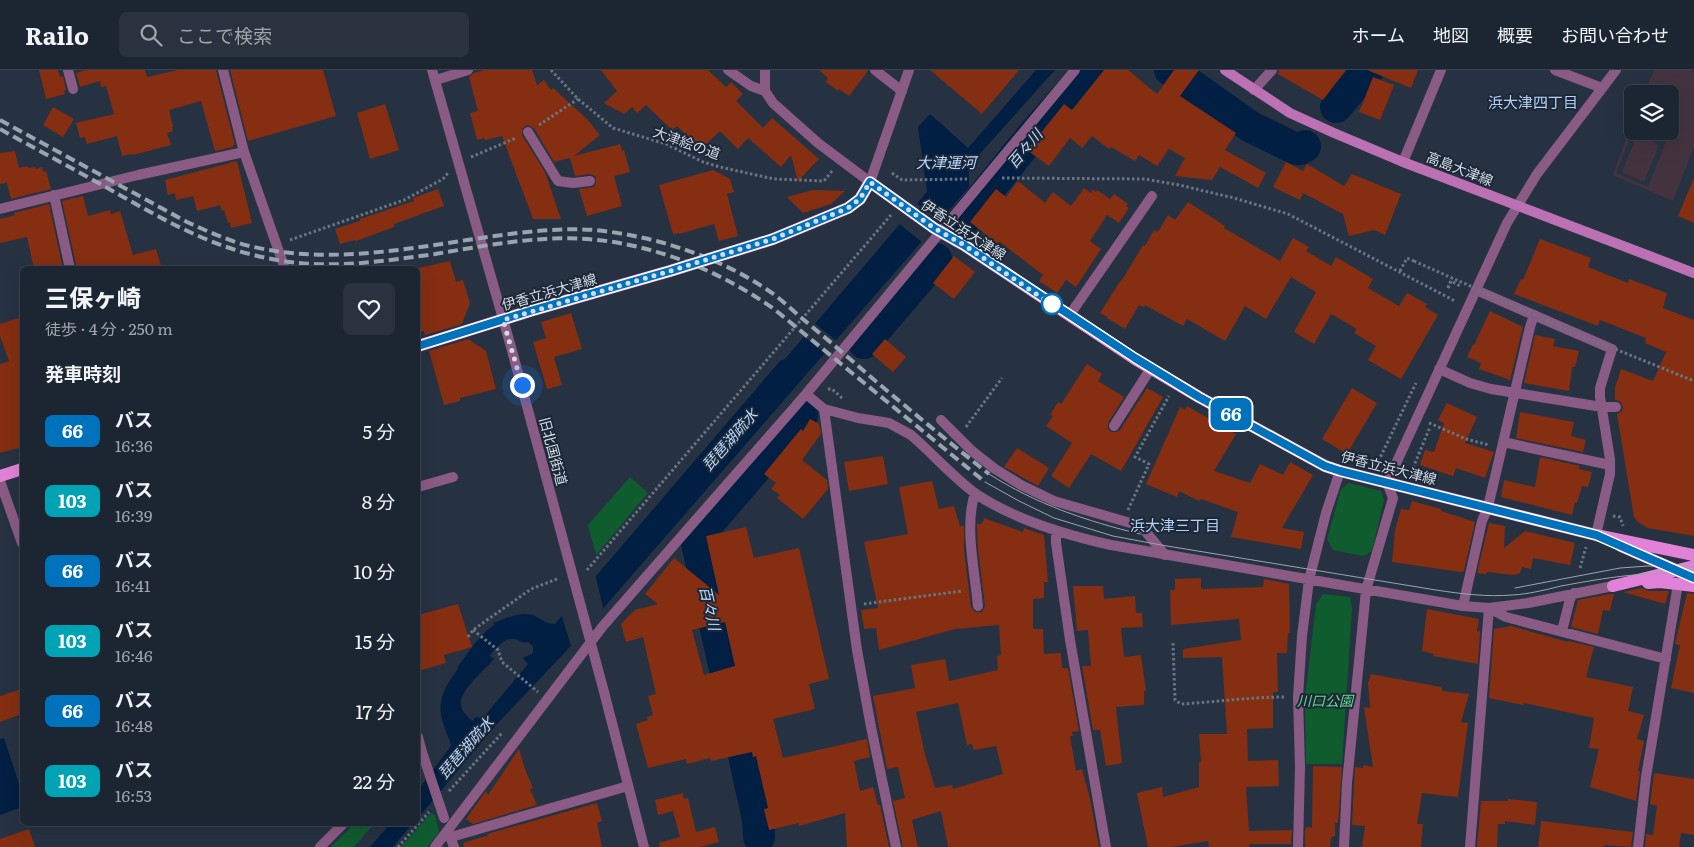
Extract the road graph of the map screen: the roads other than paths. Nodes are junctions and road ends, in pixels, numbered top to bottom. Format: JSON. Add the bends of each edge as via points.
{"nodes":[{"id":1,"x":68,"y":70,"type":"edge"},
{"id":2,"x":222,"y":70,"type":"edge"},
{"id":3,"x":468,"y":70,"type":"edge"},
{"id":4,"x":728,"y":70,"type":"edge"},
{"id":5,"x":765,"y":70,"type":"edge"},
{"id":6,"x":876,"y":70,"type":"edge"},
{"id":7,"x":909,"y":70,"type":"edge"},
{"id":8,"x":1075,"y":70,"type":"edge"},
{"id":9,"x":1225,"y":70,"type":"edge"},
{"id":10,"x":1272,"y":70,"type":"edge"},
{"id":11,"x":1441,"y":70,"type":"edge"},
{"id":12,"x":1555,"y":70,"type":"edge"},
{"id":13,"x":1616,"y":70,"type":"edge"},
{"id":14,"x":434,"y":75,"type":"edge"},
{"id":15,"x":1602,"y":88,"type":"junction"},
{"id":16,"x":73,"y":89,"type":"dead end"},
{"id":17,"x":1254,"y":90,"type":"junction"},
{"id":18,"x":765,"y":91,"type":"junction"},
{"id":19,"x":902,"y":91,"type":"junction"},
{"id":20,"x":528,"y":132,"type":"road end"},
{"id":21,"x":244,"y":152,"type":"junction"},
{"id":22,"x":1403,"y":162,"type":"junction"},
{"id":23,"x":590,"y":181,"type":"dead end"},
{"id":24,"x":870,"y":182,"type":"junction"},
{"id":25,"x":54,"y":195,"type":"junction"},
{"id":26,"x":1152,"y":196,"type":"dead end"},
{"id":27,"x":1518,"y":205,"type":"junction"},
{"id":28,"x":0,"y":209,"type":"edge"},
{"id":29,"x":937,"y":230,"type":"junction"},
{"id":30,"x":69,"y":266,"type":"edge"},
{"id":31,"x":284,"y":266,"type":"edge"},
{"id":32,"x":1694,"y":273,"type":"edge"},
{"id":33,"x":1476,"y":290,"type":"junction"},
{"id":34,"x":1534,"y":315,"type":"junction"},
{"id":35,"x":1069,"y":316,"type":"junction"},
{"id":36,"x":503,"y":320,"type":"junction"},
{"id":37,"x":420,"y":345,"type":"edge"},
{"id":38,"x":1151,"y":368,"type":"junction"},
{"id":39,"x":1439,"y":369,"type":"junction"},
{"id":40,"x":806,"y":394,"type":"junction"},
{"id":41,"x":1514,"y":394,"type":"junction"},
{"id":42,"x":1602,"y":407,"type":"junction"},
{"id":43,"x":1616,"y":407,"type":"dead end"},
{"id":44,"x":824,"y":409,"type":"junction"},
{"id":45,"x":941,"y":420,"type":"dead end"},
{"id":46,"x":1114,"y":426,"type":"dead end"},
{"id":47,"x":1502,"y":446,"type":"junction"},
{"id":48,"x":1610,"y":465,"type":"junction"},
{"id":49,"x":20,"y":470,"type":"edge"},
{"id":50,"x":1340,"y":471,"type":"junction"},
{"id":51,"x":0,"y":476,"type":"edge"},
{"id":52,"x":453,"y":477,"type":"dead end"},
{"id":53,"x":0,"y":481,"type":"edge"},
{"id":54,"x":1387,"y":483,"type":"junction"},
{"id":55,"x":420,"y":486,"type":"edge"},
{"id":56,"x":975,"y":493,"type":"junction"},
{"id":57,"x":1488,"y":507,"type":"junction"},
{"id":58,"x":1056,"y":531,"type":"junction"},
{"id":59,"x":20,"y":537,"type":"edge"},
{"id":60,"x":1592,"y":540,"type":"junction"},
{"id":61,"x":1165,"y":555,"type":"junction"},
{"id":62,"x":1694,"y":555,"type":"edge"},
{"id":63,"x":1694,"y":566,"type":"edge"},
{"id":64,"x":1676,"y":570,"type":"junction"},
{"id":65,"x":1694,"y":578,"type":"edge"},
{"id":66,"x":1309,"y":580,"type":"junction"},
{"id":67,"x":1678,"y":584,"type":"junction"},
{"id":68,"x":1613,"y":586,"type":"junction"},
{"id":69,"x":1694,"y":586,"type":"edge"},
{"id":70,"x":1366,"y":590,"type":"junction"},
{"id":71,"x":1574,"y":593,"type":"junction"},
{"id":72,"x":978,"y":606,"type":"dead end"},
{"id":73,"x":1463,"y":606,"type":"junction"},
{"id":74,"x":1489,"y":608,"type":"junction"},
{"id":75,"x":1562,"y":631,"type":"junction"},
{"id":76,"x":591,"y":642,"type":"junction"},
{"id":77,"x":1666,"y":659,"type":"junction"},
{"id":78,"x":420,"y":750,"type":"edge"},
{"id":79,"x":628,"y":786,"type":"junction"},
{"id":80,"x":341,"y":826,"type":"edge"},
{"id":81,"x":451,"y":838,"type":"edge"},
{"id":82,"x":320,"y":847,"type":"edge"},
{"id":83,"x":435,"y":847,"type":"edge"},
{"id":84,"x":644,"y":847,"type":"edge"},
{"id":85,"x":896,"y":847,"type":"edge"},
{"id":86,"x":1106,"y":847,"type":"edge"},
{"id":87,"x":1298,"y":847,"type":"edge"},
{"id":88,"x":1344,"y":847,"type":"edge"},
{"id":89,"x":1470,"y":847,"type":"edge"},
{"id":90,"x":1638,"y":847,"type":"edge"}],
"edges":[{"from":1,"to":16,"type":"street"},
{"from":2,"to":21,"type":"street"},
{"from":3,"to":14,"type":"street"},
{"from":4,"to":18,"type":"street","via":[[751,86]]},
{"from":5,"to":18,"type":"street"},
{"from":6,"to":19,"type":"street"},
{"from":7,"to":19,"type":"street"},
{"from":8,"to":29,"type":"street"},
{"from":9,"to":17,"type":"main road","name":"高島大津線"},
{"from":10,"to":17,"type":"street"},
{"from":11,"to":22,"type":"street"},
{"from":12,"to":15,"type":"street"},
{"from":13,"to":15,"type":"street"},
{"from":14,"to":36,"type":"street","name":"旧北国街道"},
{"from":15,"to":27,"type":"street","via":[[1537,174]]},
{"from":17,"to":22,"type":"main road","name":"高島大津線","via":[[1290,113]]},
{"from":18,"to":24,"type":"street","via":[[773,103],[818,143]]},
{"from":19,"to":24,"type":"street"},
{"from":20,"to":23,"type":"street","via":[[558,181]]},
{"from":21,"to":25,"type":"street"},
{"from":21,"to":31,"type":"street"},
{"from":22,"to":27,"type":"main road","name":"高島大津線"},
{"from":24,"to":29,"type":"main road","name":"伊香立浜大津線"},
{"from":24,"to":36,"type":"main road","name":"伊香立浜大津線","via":[[860,199],[848,208],[773,239]]},
{"from":25,"to":28,"type":"street"},
{"from":25,"to":30,"type":"street"},
{"from":26,"to":35,"type":"street"},
{"from":27,"to":32,"type":"main road","name":"高島大津線"},
{"from":27,"to":33,"type":"street"},
{"from":29,"to":35,"type":"main road","name":"伊香立浜大津線"},
{"from":29,"to":40,"type":"street"},
{"from":33,"to":34,"type":"street"},
{"from":33,"to":39,"type":"street"},
{"from":34,"to":41,"type":"street"},
{"from":34,"to":42,"type":"street","via":[[1612,349],[1600,388]]},
{"from":35,"to":38,"type":"main road","name":"伊香立浜大津線"},
{"from":36,"to":37,"type":"main road","name":"伊香立浜大津線"},
{"from":36,"to":76,"type":"street","name":"旧北国街道"},
{"from":38,"to":46,"type":"street"},
{"from":38,"to":50,"type":"main road","name":"伊香立浜大津線","via":[[1325,466]]},
{"from":39,"to":41,"type":"street","via":[[1470,383]]},
{"from":39,"to":54,"type":"street"},
{"from":40,"to":44,"type":"street"},
{"from":40,"to":76,"type":"street"},
{"from":41,"to":42,"type":"street"},
{"from":41,"to":47,"type":"street"},
{"from":42,"to":43,"type":"street"},
{"from":42,"to":48,"type":"street"},
{"from":44,"to":56,"type":"street","via":[[901,428]]},
{"from":44,"to":85,"type":"street","via":[[870,727]]},
{"from":45,"to":61,"type":"street","via":[[994,468],[1021,485],[1054,500],[1141,526]]},
{"from":47,"to":48,"type":"street"},
{"from":47,"to":57,"type":"street"},
{"from":48,"to":60,"type":"street"},
{"from":49,"to":51,"type":"main road"},
{"from":50,"to":54,"type":"main road","name":"伊香立浜大津線"},
{"from":50,"to":66,"type":"street"},
{"from":52,"to":55,"type":"street"},
{"from":53,"to":59,"type":"street"},
{"from":54,"to":57,"type":"main road","name":"伊香立浜大津線"},
{"from":54,"to":70,"type":"street","via":[[1393,498]]},
{"from":56,"to":58,"type":"street"},
{"from":56,"to":72,"type":"street","via":[[969,521]]},
{"from":57,"to":60,"type":"main road","name":"伊香立浜大津線"},
{"from":57,"to":73,"type":"street"},
{"from":58,"to":61,"type":"street"},
{"from":58,"to":86,"type":"street","via":[[1070,640]]},
{"from":60,"to":62,"type":"main road","name":"伊香立浜大津線"},
{"from":60,"to":64,"type":"main road","name":"伊香立浜大津線"},
{"from":61,"to":66,"type":"street"},
{"from":63,"to":64,"type":"main road"},
{"from":64,"to":65,"type":"main road","name":"伊香立浜大津線"},
{"from":64,"to":68,"type":"main road"},
{"from":66,"to":70,"type":"street"},
{"from":66,"to":87,"type":"street","via":[[1298,697]]},
{"from":67,"to":68,"type":"main road","via":[[1660,582]]},
{"from":67,"to":69,"type":"main road"},
{"from":67,"to":77,"type":"street"},
{"from":68,"to":71,"type":"street"},
{"from":70,"to":73,"type":"street"},
{"from":70,"to":88,"type":"street"},
{"from":71,"to":74,"type":"street"},
{"from":71,"to":75,"type":"street"},
{"from":73,"to":74,"type":"street"},
{"from":74,"to":75,"type":"street","via":[[1506,617]]},
{"from":74,"to":89,"type":"street"},
{"from":75,"to":77,"type":"street"},
{"from":76,"to":79,"type":"street"},
{"from":76,"to":81,"type":"street"},
{"from":77,"to":90,"type":"street"},
{"from":78,"to":81,"type":"street","bridge":true},
{"from":79,"to":81,"type":"street"},
{"from":79,"to":84,"type":"street"},
{"from":80,"to":82,"type":"street"},
{"from":81,"to":83,"type":"street"}]}
